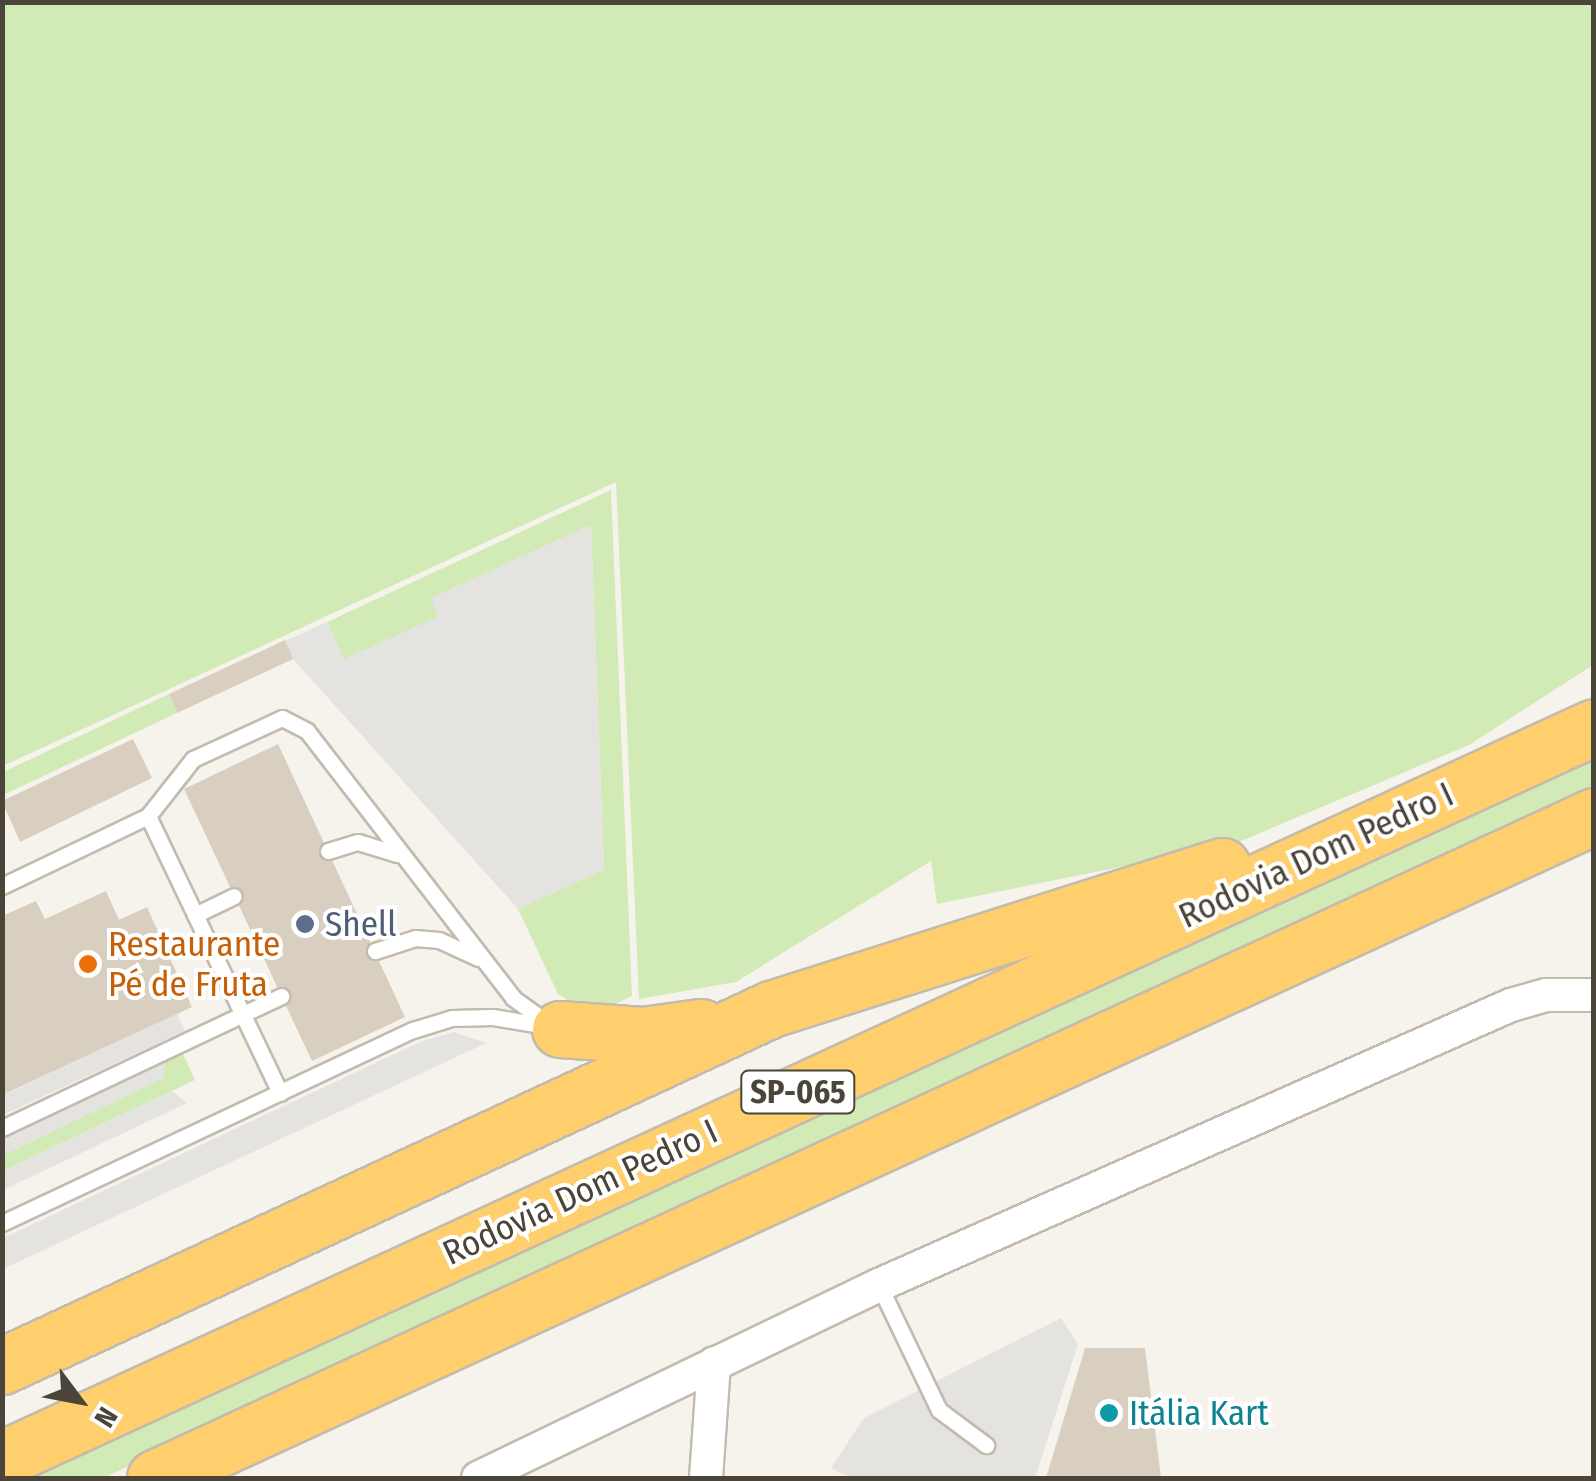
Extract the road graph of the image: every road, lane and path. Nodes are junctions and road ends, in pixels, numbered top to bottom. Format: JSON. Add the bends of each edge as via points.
{"nodes":[{"id":1,"x":1594,"y":726,"type":"edge"},
{"id":2,"x":148,"y":816,"type":"junction"},
{"id":3,"x":1594,"y":816,"type":"edge"},
{"id":4,"x":328,"y":851,"type":"dead end"},
{"id":5,"x":408,"y":862,"type":"junction"},
{"id":6,"x":2,"y":886,"type":"edge"},
{"id":7,"x":234,"y":896,"type":"dead end"},
{"id":8,"x":195,"y":915,"type":"junction"},
{"id":9,"x":375,"y":952,"type":"dead end"},
{"id":10,"x":485,"y":962,"type":"junction"},
{"id":11,"x":281,"y":996,"type":"dead end"},
{"id":12,"x":1594,"y":996,"type":"edge"},
{"id":13,"x":771,"y":1010,"type":"junction"},
{"id":14,"x":242,"y":1014,"type":"junction"},
{"id":15,"x":560,"y":1030,"type":"junction"},
{"id":16,"x":280,"y":1093,"type":"junction"},
{"id":17,"x":2,"y":1128,"type":"edge"},
{"id":18,"x":2,"y":1223,"type":"edge"},
{"id":19,"x":879,"y":1285,"type":"junction"},
{"id":20,"x":714,"y":1364,"type":"junction"},
{"id":21,"x":2,"y":1366,"type":"edge"},
{"id":22,"x":986,"y":1445,"type":"dead end"},
{"id":23,"x":2,"y":1459,"type":"edge"},
{"id":24,"x":155,"y":1478,"type":"edge"},
{"id":25,"x":478,"y":1478,"type":"edge"},
{"id":26,"x":706,"y":1478,"type":"edge"}],
"edges":[{"from":1,"to":13,"type":"highway","via":[[1237,862]]},
{"from":1,"to":23,"type":"highway","name":"Rodovia Dom Pedro I","number":"SP-065"},
{"from":2,"to":5,"type":"lane","via":[[193,759],[282,718],[307,731]]},
{"from":2,"to":6,"type":"lane"},
{"from":2,"to":8,"type":"lane"},
{"from":3,"to":24,"type":"highway","number":"SP-065"},
{"from":4,"to":5,"type":"lane","via":[[376,843]]},
{"from":5,"to":10,"type":"lane"},
{"from":7,"to":8,"type":"lane"},
{"from":8,"to":14,"type":"lane"},
{"from":9,"to":10,"type":"lane","via":[[415,938],[439,940]]},
{"from":10,"to":15,"type":"lane","via":[[534,1018]]},
{"from":11,"to":14,"type":"lane"},
{"from":12,"to":19,"type":"street","via":[[1546,995],[1511,1005]]},
{"from":13,"to":15,"type":"highway","via":[[644,1035]]},
{"from":13,"to":21,"type":"highway"},
{"from":14,"to":16,"type":"lane"},
{"from":14,"to":17,"type":"lane"},
{"from":15,"to":16,"type":"lane","via":[[493,1017],[452,1018]]},
{"from":16,"to":18,"type":"lane"},
{"from":19,"to":20,"type":"street"},
{"from":19,"to":22,"type":"lane","via":[[939,1410]]},
{"from":20,"to":25,"type":"street"},
{"from":20,"to":26,"type":"street"}]}
